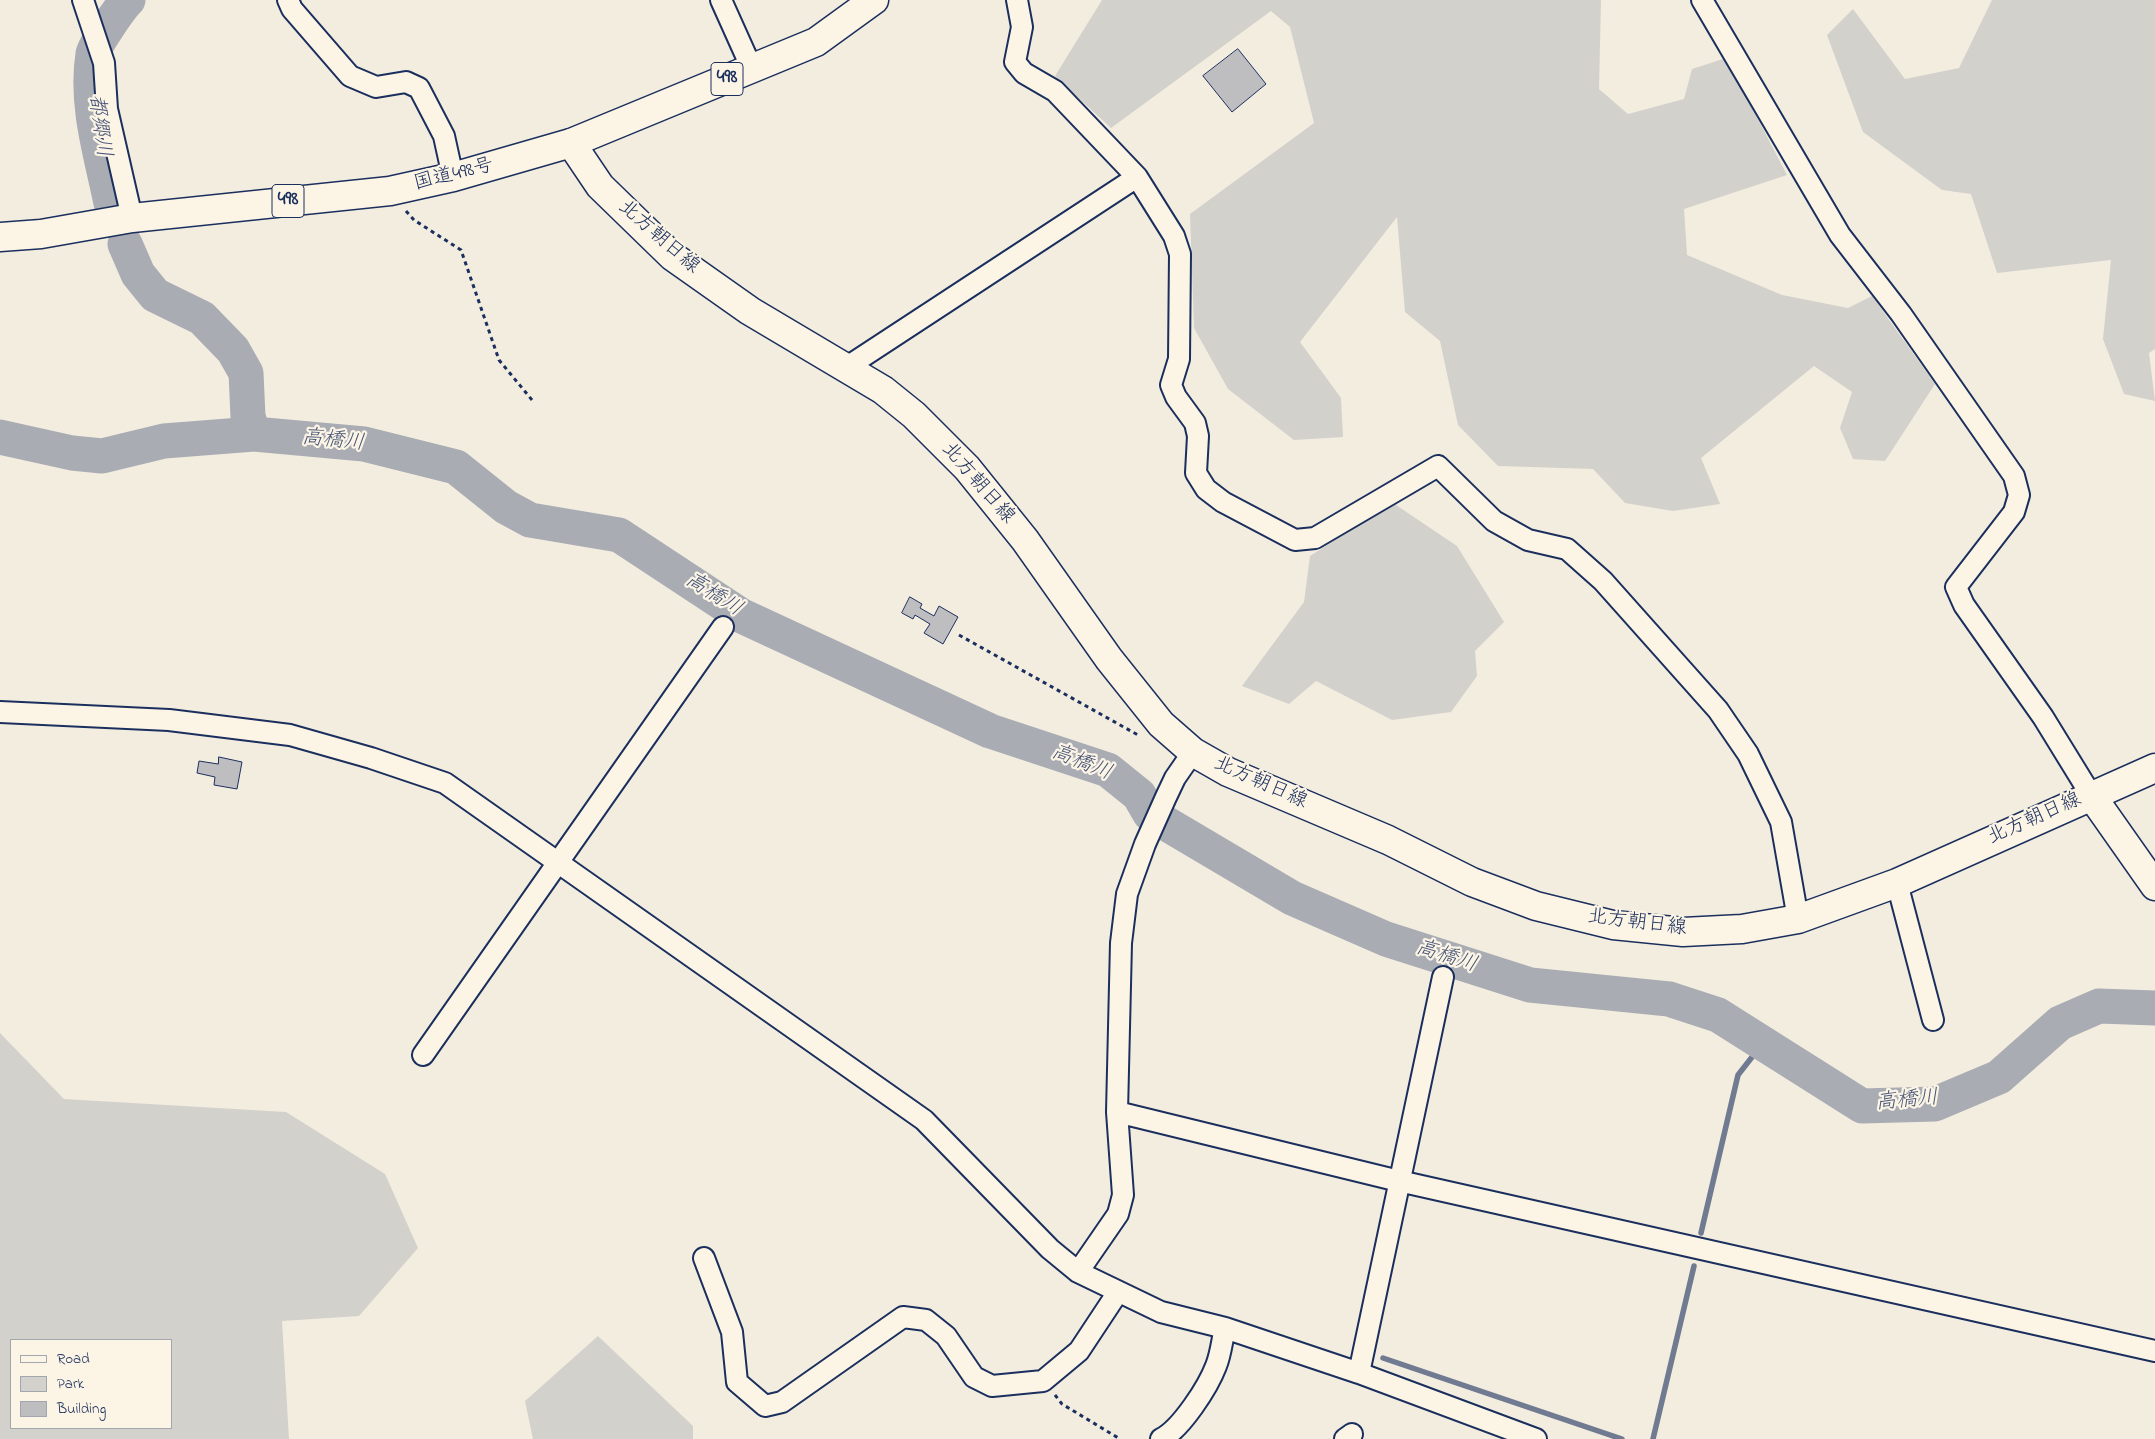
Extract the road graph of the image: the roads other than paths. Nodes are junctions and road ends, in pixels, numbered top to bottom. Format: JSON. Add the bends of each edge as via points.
{"nodes":[{"id":1,"x":83,"y":0,"type":"edge"},
{"id":2,"x":288,"y":0,"type":"edge"},
{"id":3,"x":721,"y":0,"type":"edge"},
{"id":4,"x":874,"y":0,"type":"edge"},
{"id":5,"x":1017,"y":0,"type":"edge"},
{"id":6,"x":1702,"y":0,"type":"edge"},
{"id":7,"x":752,"y":69,"type":"junction"},
{"id":8,"x":571,"y":143,"type":"junction"},
{"id":9,"x":453,"y":177,"type":"junction"},
{"id":10,"x":1136,"y":177,"type":"junction"},
{"id":11,"x":132,"y":218,"type":"junction"},
{"id":12,"x":0,"y":237,"type":"edge"},
{"id":13,"x":847,"y":367,"type":"junction"},
{"id":14,"x":724,"y":627,"type":"dead end"},
{"id":15,"x":0,"y":712,"type":"edge"},
{"id":16,"x":1193,"y":752,"type":"junction"},
{"id":17,"x":2155,"y":768,"type":"edge"},
{"id":18,"x":2091,"y":795,"type":"junction"},
{"id":19,"x":560,"y":863,"type":"junction"},
{"id":20,"x":1897,"y":882,"type":"junction"},
{"id":21,"x":2155,"y":886,"type":"edge"},
{"id":22,"x":1798,"y":919,"type":"junction"},
{"id":23,"x":1443,"y":977,"type":"dead end"},
{"id":24,"x":1933,"y":1020,"type":"dead end"},
{"id":25,"x":423,"y":1055,"type":"dead end"},
{"id":26,"x":1117,"y":1112,"type":"junction"},
{"id":27,"x":1399,"y":1181,"type":"junction"},
{"id":28,"x":704,"y":1258,"type":"dead end"},
{"id":29,"x":1078,"y":1272,"type":"junction"},
{"id":30,"x":1118,"y":1292,"type":"junction"},
{"id":31,"x":1225,"y":1328,"type":"junction"},
{"id":32,"x":2155,"y":1351,"type":"edge"},
{"id":33,"x":1360,"y":1373,"type":"junction"},
{"id":34,"x":1161,"y":1439,"type":"edge"},
{"id":35,"x":1536,"y":1439,"type":"edge"}],
"edges":[{"from":1,"to":11,"type":"street","via":[[104,63],[106,109]]},
{"from":2,"to":9,"type":"street","via":[[292,9],[350,76],[376,87],[406,82],[419,88],[444,136]]},
{"from":3,"to":7,"type":"street"},
{"from":4,"to":7,"type":"main road","name":"国道498号","number":"498","via":[[816,42]]},
{"from":5,"to":10,"type":"street","via":[[1022,27],[1015,62],[1024,73],[1055,91]]},
{"from":6,"to":18,"type":"street","via":[[1840,235],[1901,314],[2014,476],[2019,495],[2014,512],[1956,588],[1964,605],[2043,717]]},
{"from":7,"to":8,"type":"main road","name":"国道498号","number":"498"},
{"from":8,"to":9,"type":"main road","name":"国道498号","number":"498"},
{"from":8,"to":13,"type":"main road","name":"北方朝日線","via":[[600,186],[672,256],[750,311]]},
{"from":9,"to":11,"type":"main road","name":"国道498号","number":"498","via":[[390,191]]},
{"from":10,"to":13,"type":"street"},
{"from":10,"to":22,"type":"street","via":[[1174,236],[1180,254],[1178,359],[1171,386],[1195,423],[1198,436],[1196,473],[1206,489],[1223,502],[1295,540],[1315,538],[1438,466],[1494,521],[1528,540],[1567,549],[1603,581],[1718,710],[1748,754],[1781,822]]},
{"from":11,"to":12,"type":"main road","name":"国道498号","number":"498","via":[[41,234]]},
{"from":13,"to":16,"type":"main road","name":"北方朝日線","via":[[914,415],[967,468],[1025,540],[1109,659],[1161,724]]},
{"from":14,"to":19,"type":"street"},
{"from":15,"to":19,"type":"street","via":[[169,720],[290,735],[445,783]]},
{"from":16,"to":22,"type":"main road","name":"北方朝日線","via":[[1228,772],[1388,840],[1472,882],[1536,906],[1613,925],[1684,932],[1742,929]]},
{"from":16,"to":26,"type":"street","via":[[1166,796],[1127,894],[1122,936]]},
{"from":17,"to":18,"type":"main road","name":"北方朝日線"},
{"from":18,"to":20,"type":"main road","name":"北方朝日線"},
{"from":18,"to":21,"type":"main road"},
{"from":19,"to":25,"type":"street"},
{"from":19,"to":29,"type":"street","via":[[924,1120],[1050,1249]]},
{"from":20,"to":22,"type":"main road","name":"北方朝日線"},
{"from":20,"to":24,"type":"street"},
{"from":23,"to":27,"type":"street"},
{"from":26,"to":27,"type":"street"},
{"from":26,"to":29,"type":"street","via":[[1123,1195],[1118,1214]]},
{"from":27,"to":32,"type":"street"},
{"from":27,"to":33,"type":"street"},
{"from":28,"to":30,"type":"street","via":[[732,1332],[737,1382],[765,1406],[782,1402],[903,1317],[926,1320],[946,1336],[974,1377],[983,1382],[992,1386],[1043,1381],[1079,1352]]},
{"from":29,"to":30,"type":"street"},
{"from":30,"to":31,"type":"street","via":[[1162,1312]]},
{"from":31,"to":33,"type":"street"},
{"from":31,"to":34,"type":"street","via":[[1216,1366],[1194,1404],[1173,1430]]},
{"from":33,"to":35,"type":"street"}]}
